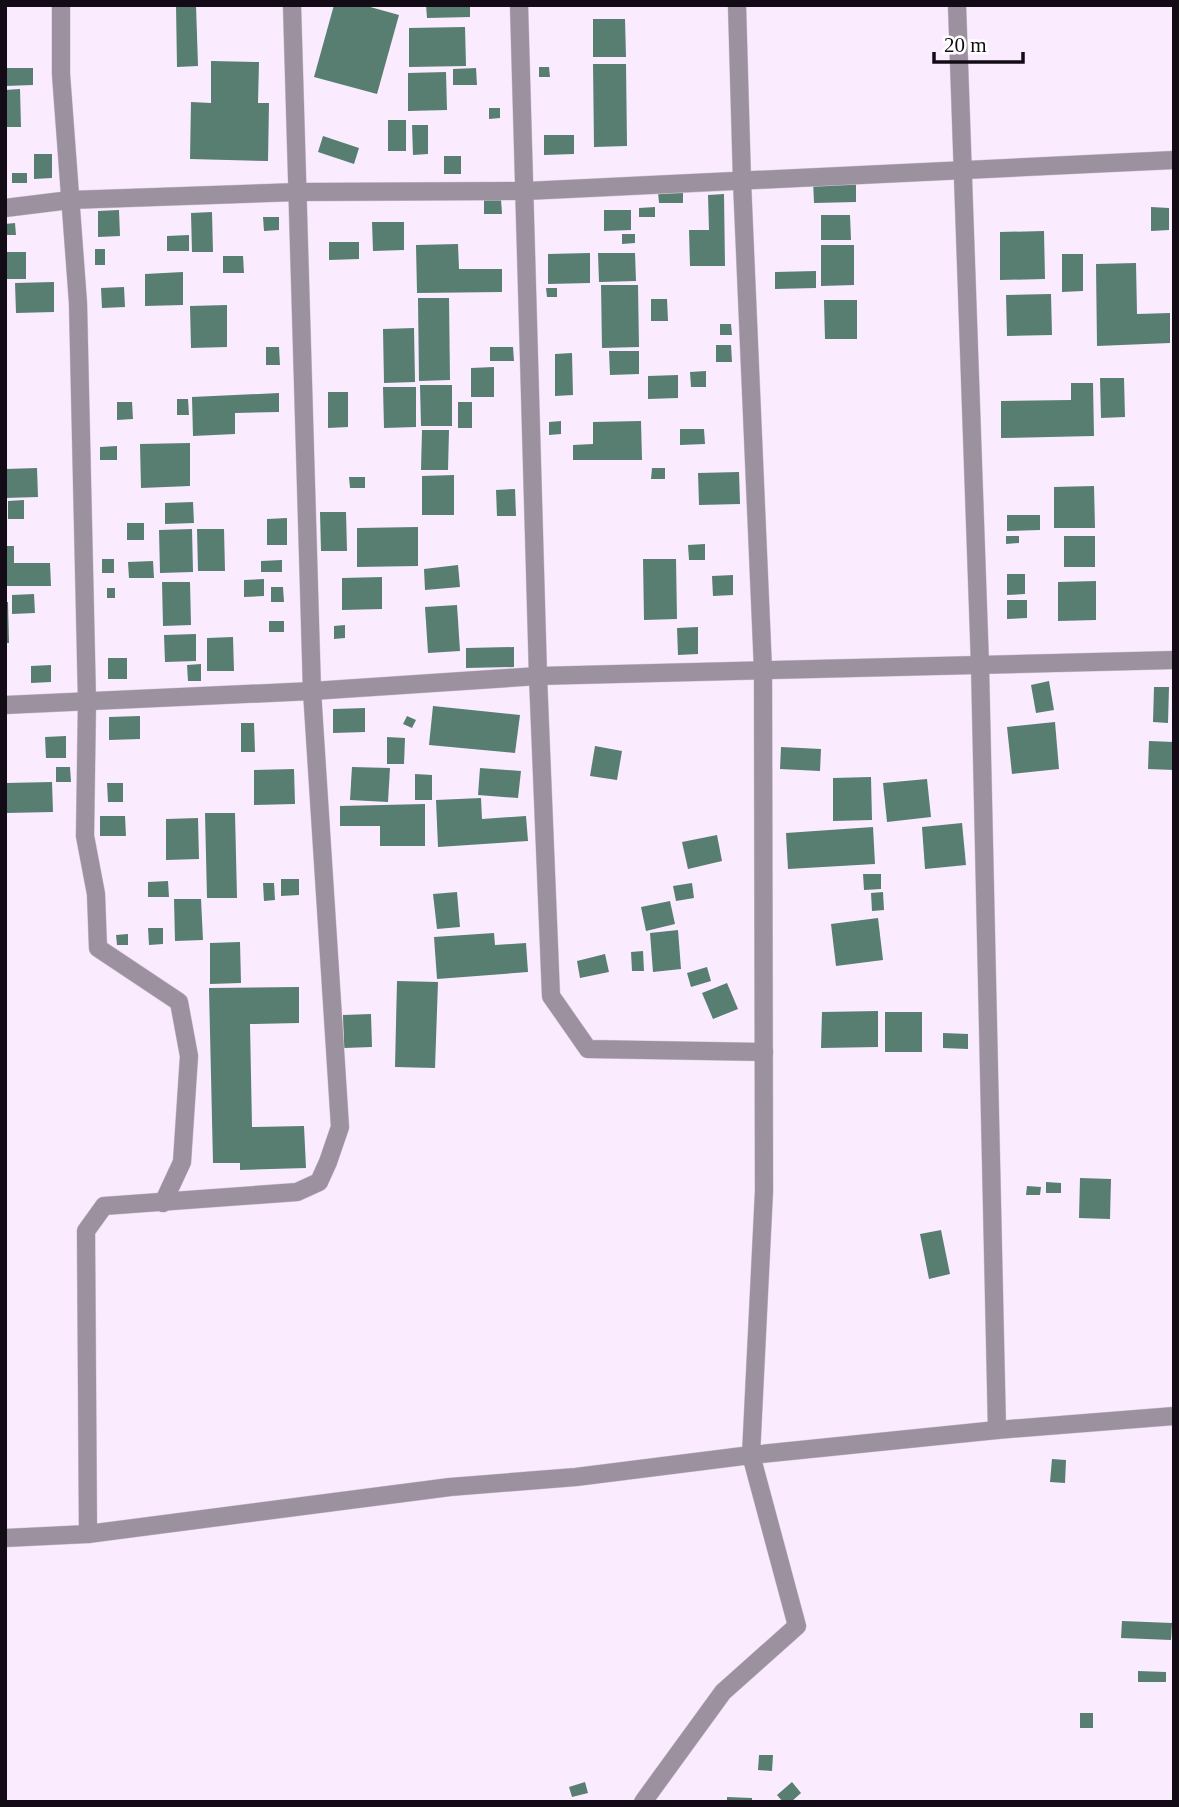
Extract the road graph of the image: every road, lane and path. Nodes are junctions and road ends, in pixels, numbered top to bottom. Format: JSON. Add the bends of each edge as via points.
{"nodes":[{"id":1,"x":61,"y":5,"type":"edge"},
{"id":2,"x":292,"y":5,"type":"edge"},
{"id":3,"x":520,"y":5,"type":"edge"},
{"id":4,"x":737,"y":5,"type":"edge"},
{"id":5,"x":957,"y":5,"type":"edge"},
{"id":6,"x":1174,"y":160,"type":"edge"},
{"id":7,"x":962,"y":170,"type":"junction"},
{"id":8,"x":742,"y":181,"type":"junction"},
{"id":9,"x":526,"y":191,"type":"junction"},
{"id":10,"x":298,"y":192,"type":"junction"},
{"id":11,"x":70,"y":201,"type":"junction"},
{"id":12,"x":5,"y":208,"type":"edge"},
{"id":13,"x":1174,"y":660,"type":"edge"},
{"id":14,"x":980,"y":665,"type":"junction"},
{"id":15,"x":763,"y":670,"type":"junction"},
{"id":16,"x":538,"y":676,"type":"junction"},
{"id":17,"x":312,"y":691,"type":"junction"},
{"id":18,"x":87,"y":701,"type":"junction"},
{"id":19,"x":5,"y":705,"type":"edge"},
{"id":20,"x":764,"y":1052,"type":"junction"},
{"id":21,"x":163,"y":1202,"type":"junction"},
{"id":22,"x":1174,"y":1416,"type":"edge"},
{"id":23,"x":997,"y":1430,"type":"junction"},
{"id":24,"x":751,"y":1455,"type":"junction"},
{"id":25,"x":88,"y":1534,"type":"junction"},
{"id":26,"x":5,"y":1538,"type":"edge"},
{"id":27,"x":643,"y":1802,"type":"edge"}],
"edges":[{"from":1,"to":11,"type":"street"},
{"from":2,"to":10,"type":"street"},
{"from":3,"to":9,"type":"street"},
{"from":4,"to":8,"type":"street"},
{"from":5,"to":7,"type":"street"},
{"from":6,"to":7,"type":"street"},
{"from":7,"to":8,"type":"street"},
{"from":7,"to":14,"type":"street"},
{"from":8,"to":9,"type":"street"},
{"from":8,"to":15,"type":"street"},
{"from":9,"to":10,"type":"street"},
{"from":9,"to":16,"type":"street"},
{"from":10,"to":11,"type":"street"},
{"from":10,"to":17,"type":"street"},
{"from":11,"to":12,"type":"street"},
{"from":11,"to":18,"type":"street","via":[[78,303]]},
{"from":13,"to":14,"type":"street"},
{"from":14,"to":15,"type":"street"},
{"from":14,"to":23,"type":"street"},
{"from":15,"to":16,"type":"street"},
{"from":15,"to":20,"type":"street"},
{"from":16,"to":17,"type":"street"},
{"from":16,"to":20,"type":"street","via":[[551,996],[588,1049]]},
{"from":17,"to":18,"type":"street"},
{"from":17,"to":21,"type":"street","via":[[340,1127],[319,1182],[297,1192]]},
{"from":18,"to":19,"type":"street"},
{"from":18,"to":21,"type":"street","via":[[85,836],[96,894],[97,948],[179,1002],[189,1056],[182,1162]]},
{"from":20,"to":24,"type":"street","via":[[764,1191]]},
{"from":21,"to":25,"type":"street","via":[[104,1206],[86,1231]]},
{"from":22,"to":23,"type":"street"},
{"from":23,"to":24,"type":"street"},
{"from":24,"to":25,"type":"street","via":[[450,1487]]},
{"from":24,"to":27,"type":"street","via":[[797,1626],[723,1692]]},
{"from":25,"to":26,"type":"street"}]}
